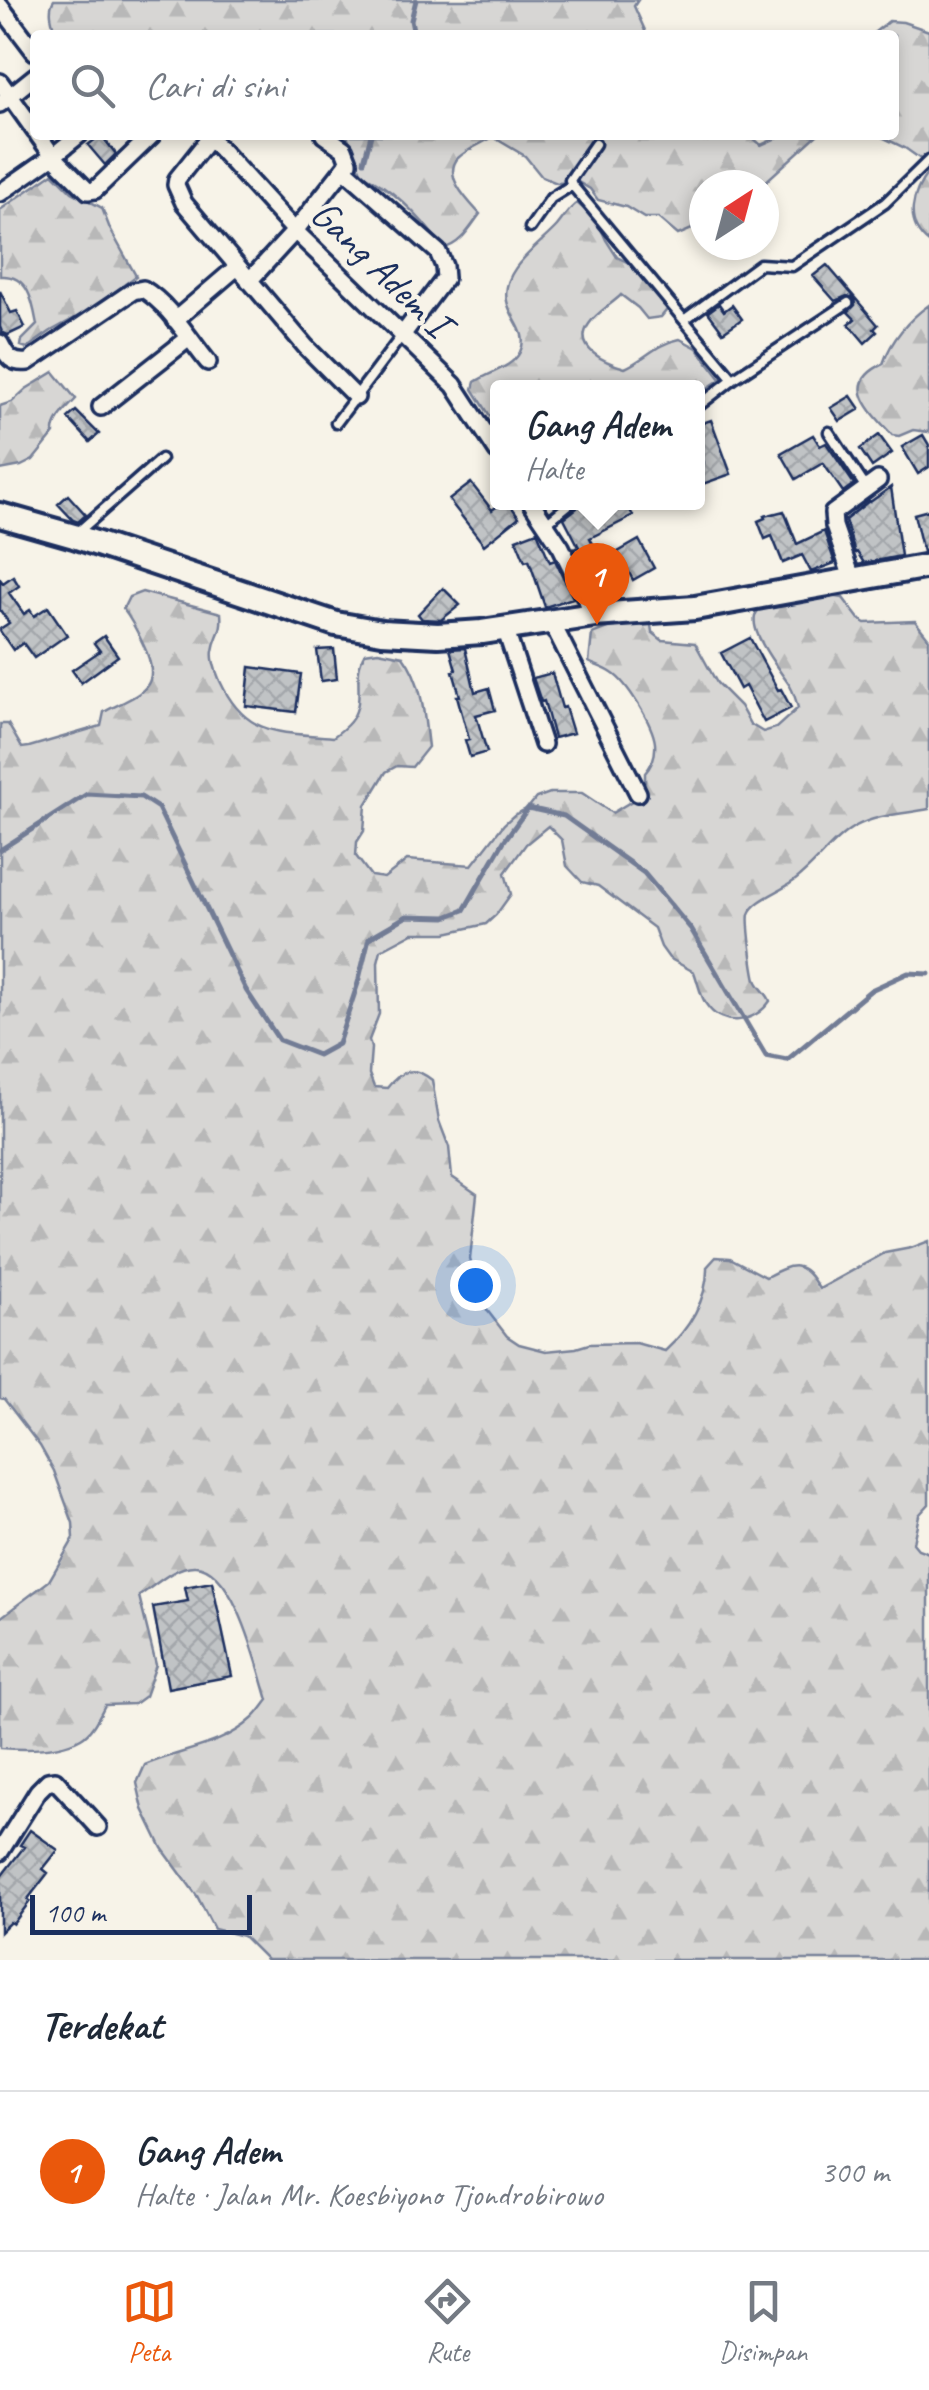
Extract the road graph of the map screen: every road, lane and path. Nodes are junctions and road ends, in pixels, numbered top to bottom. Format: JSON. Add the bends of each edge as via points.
{"nodes":[{"id":1,"x":7,"y":0,"type":"edge"},
{"id":2,"x":0,"y":6,"type":"edge"},
{"id":3,"x":30,"y":45,"type":"edge"},
{"id":4,"x":30,"y":80,"type":"edge"},
{"id":5,"x":0,"y":82,"type":"edge"},
{"id":6,"x":5,"y":100,"type":"edge"},
{"id":7,"x":30,"y":127,"type":"edge"},
{"id":8,"x":41,"y":140,"type":"edge"},
{"id":9,"x":74,"y":140,"type":"edge"},
{"id":10,"x":147,"y":140,"type":"edge"},
{"id":11,"x":208,"y":140,"type":"edge"},
{"id":12,"x":215,"y":140,"type":"edge"},
{"id":13,"x":331,"y":140,"type":"edge"},
{"id":14,"x":595,"y":144,"type":"dead end"},
{"id":15,"x":53,"y":156,"type":"junction"},
{"id":16,"x":929,"y":160,"type":"edge"},
{"id":17,"x":344,"y":169,"type":"junction"},
{"id":18,"x":572,"y":185,"type":"junction"},
{"id":19,"x":0,"y":193,"type":"edge"},
{"id":20,"x":530,"y":228,"type":"dead end"},
{"id":21,"x":295,"y":231,"type":"junction"},
{"id":22,"x":237,"y":268,"type":"junction"},
{"id":23,"x":248,"y":281,"type":"junction"},
{"id":24,"x":848,"y":302,"type":"dead end"},
{"id":25,"x":175,"y":320,"type":"junction"},
{"id":26,"x":684,"y":320,"type":"junction"},
{"id":27,"x":403,"y":334,"type":"junction"},
{"id":28,"x":188,"y":338,"type":"junction"},
{"id":29,"x":0,"y":344,"type":"edge"},
{"id":30,"x":208,"y":362,"type":"dead end"},
{"id":31,"x":733,"y":380,"type":"junction"},
{"id":32,"x":356,"y":397,"type":"junction"},
{"id":33,"x":705,"y":401,"type":"edge"},
{"id":34,"x":101,"y":407,"type":"dead end"},
{"id":35,"x":336,"y":423,"type":"dead end"},
{"id":36,"x":829,"y":432,"type":"dead end"},
{"id":37,"x":490,"y":441,"type":"edge"},
{"id":38,"x":161,"y":459,"type":"dead end"},
{"id":39,"x":872,"y":484,"type":"joint"},
{"id":40,"x":537,"y":510,"type":"edge"},
{"id":41,"x":562,"y":510,"type":"edge"},
{"id":42,"x":0,"y":514,"type":"edge"},
{"id":43,"x":546,"y":523,"type":"junction"},
{"id":44,"x":74,"y":536,"type":"junction"},
{"id":45,"x":929,"y":566,"type":"edge"},
{"id":46,"x":852,"y":582,"type":"junction"},
{"id":47,"x":594,"y":615,"type":"junction"},
{"id":48,"x":551,"y":622,"type":"junction"},
{"id":49,"x":504,"y":628,"type":"junction"},
{"id":50,"x":543,"y":744,"type":"dead end"},
{"id":51,"x":638,"y":793,"type":"dead end"},
{"id":52,"x":98,"y":1827,"type":"dead end"},
{"id":53,"x":0,"y":1852,"type":"edge"}],
"edges":[{"from":1,"to":2,"type":"street"},
{"from":2,"to":3,"type":"street"},
{"from":4,"to":6,"type":"street"},
{"from":5,"to":6,"type":"street"},
{"from":6,"to":7,"type":"street"},
{"from":8,"to":15,"type":"street"},
{"from":9,"to":15,"type":"street"},
{"from":10,"to":15,"type":"street","via":[[95,190],[82,188]]},
{"from":11,"to":22,"type":"street","via":[[176,185]]},
{"from":12,"to":21,"type":"street","name":"Gang Adem I"},
{"from":13,"to":17,"type":"street","via":[[348,155]]},
{"from":14,"to":18,"type":"lane"},
{"from":15,"to":19,"type":"street"},
{"from":16,"to":26,"type":"lane","via":[[886,202],[792,266],[760,264]]},
{"from":17,"to":21,"type":"street"},
{"from":17,"to":27,"type":"street","via":[[442,258],[445,278]]},
{"from":18,"to":20,"type":"lane","via":[[551,198]]},
{"from":18,"to":26,"type":"lane"},
{"from":21,"to":23,"type":"street"},
{"from":21,"to":27,"type":"street","name":"Gang Adem I"},
{"from":22,"to":23,"type":"street"},
{"from":22,"to":25,"type":"street"},
{"from":23,"to":32,"type":"street"},
{"from":24,"to":31,"type":"lane"},
{"from":25,"to":28,"type":"street"},
{"from":25,"to":29,"type":"street","via":[[143,289],[28,362],[11,361]]},
{"from":26,"to":31,"type":"lane"},
{"from":27,"to":32,"type":"lane"},
{"from":27,"to":37,"type":"street","name":"Gang Adem I","via":[[454,385]]},
{"from":28,"to":30,"type":"street"},
{"from":28,"to":34,"type":"street"},
{"from":31,"to":33,"type":"lane"},
{"from":32,"to":35,"type":"lane"},
{"from":36,"to":39,"type":"lane"},
{"from":38,"to":44,"type":"lane"},
{"from":39,"to":46,"type":"street","via":[[834,513]]},
{"from":40,"to":43,"type":"street"},
{"from":41,"to":43,"type":"lane"},
{"from":42,"to":44,"type":"main road"},
{"from":43,"to":47,"type":"street"},
{"from":44,"to":49,"type":"main road","via":[[336,624],[438,635]]},
{"from":45,"to":46,"type":"main road"},
{"from":46,"to":47,"type":"main road","via":[[696,608]]},
{"from":47,"to":48,"type":"main road"},
{"from":48,"to":49,"type":"main road"},
{"from":48,"to":51,"type":"street"},
{"from":49,"to":50,"type":"street"},
{"from":52,"to":53,"type":"street","via":[[62,1786],[48,1781]]}]}
